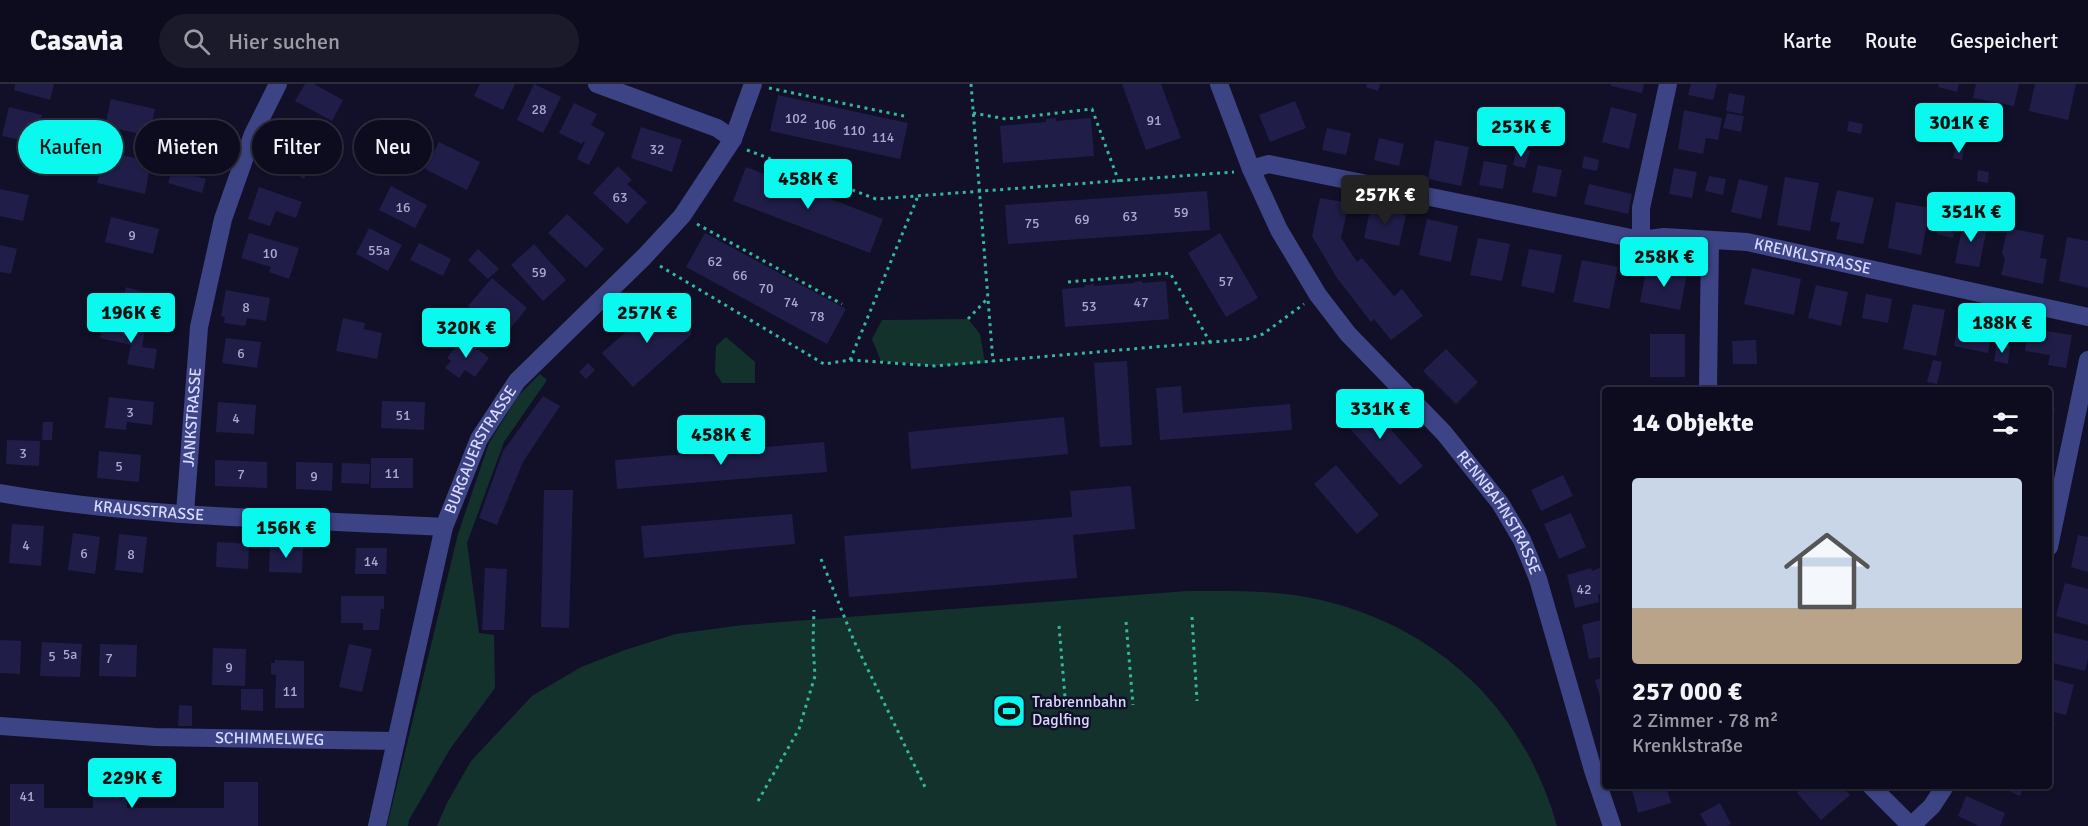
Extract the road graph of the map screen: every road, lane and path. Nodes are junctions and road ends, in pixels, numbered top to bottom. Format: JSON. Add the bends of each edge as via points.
{"nodes":[{"id":1,"x":278,"y":84,"type":"edge"},
{"id":2,"x":597,"y":84,"type":"edge"},
{"id":3,"x":753,"y":84,"type":"edge"},
{"id":4,"x":971,"y":84,"type":"edge"},
{"id":5,"x":1219,"y":84,"type":"edge"},
{"id":6,"x":1668,"y":84,"type":"edge"},
{"id":7,"x":973,"y":113,"type":"junction"},
{"id":8,"x":904,"y":116,"type":"dead end"},
{"id":9,"x":733,"y":140,"type":"junction"},
{"id":10,"x":1251,"y":169,"type":"junction"},
{"id":11,"x":1119,"y":182,"type":"junction"},
{"id":12,"x":978,"y":191,"type":"junction"},
{"id":13,"x":918,"y":196,"type":"junction"},
{"id":14,"x":682,"y":216,"type":"junction"},
{"id":15,"x":1641,"y":240,"type":"junction"},
{"id":16,"x":1710,"y":240,"type":"junction"},
{"id":17,"x":644,"y":257,"type":"junction"},
{"id":18,"x":1068,"y":282,"type":"dead end"},
{"id":19,"x":1318,"y":295,"type":"junction"},
{"id":20,"x":987,"y":299,"type":"junction"},
{"id":21,"x":842,"y":304,"type":"dead end"},
{"id":22,"x":2088,"y":317,"type":"edge"},
{"id":23,"x":968,"y":319,"type":"dead end"},
{"id":24,"x":1210,"y":342,"type":"junction"},
{"id":25,"x":850,"y":360,"type":"junction"},
{"id":26,"x":2088,"y":360,"type":"edge"},
{"id":27,"x":993,"y":362,"type":"junction"},
{"id":28,"x":1708,"y":387,"type":"edge"},
{"id":29,"x":0,"y":493,"type":"edge"},
{"id":30,"x":184,"y":513,"type":"junction"},
{"id":31,"x":444,"y":527,"type":"junction"},
{"id":32,"x":2052,"y":533,"type":"edge"},
{"id":33,"x":821,"y":559,"type":"dead end"},
{"id":34,"x":814,"y":610,"type":"dead end"},
{"id":35,"x":1192,"y":617,"type":"dead end"},
{"id":36,"x":1126,"y":622,"type":"dead end"},
{"id":37,"x":1059,"y":626,"type":"dead end"},
{"id":38,"x":1197,"y":701,"type":"dead end"},
{"id":39,"x":1133,"y":705,"type":"dead end"},
{"id":40,"x":1066,"y":709,"type":"dead end"},
{"id":41,"x":0,"y":726,"type":"edge"},
{"id":42,"x":396,"y":741,"type":"junction"},
{"id":43,"x":926,"y":789,"type":"dead end"},
{"id":44,"x":1874,"y":789,"type":"edge"},
{"id":45,"x":1943,"y":789,"type":"edge"},
{"id":46,"x":758,"y":801,"type":"dead end"},
{"id":47,"x":377,"y":826,"type":"edge"},
{"id":48,"x":1612,"y":826,"type":"edge"},
{"id":49,"x":1911,"y":826,"type":"edge"}],
"edges":[{"from":1,"to":30,"type":"street","name":"JANKSTRASSE","via":[[253,134],[220,230],[199,327]]},
{"from":2,"to":9,"type":"street","via":[[717,128]]},
{"from":3,"to":8,"type":"path"},
{"from":3,"to":9,"type":"street","name":"BURGAUERSTRASSE"},
{"from":4,"to":7,"type":"path"},
{"from":5,"to":10,"type":"street","name":"RENNBAHNSTRASSE"},
{"from":6,"to":15,"type":"street","via":[[1641,208]]},
{"from":7,"to":11,"type":"path","via":[[1006,119],[1092,109]]},
{"from":7,"to":12,"type":"path"},
{"from":9,"to":13,"type":"path","via":[[747,150],[876,199]]},
{"from":9,"to":14,"type":"street","name":"BURGAUERSTRASSE"},
{"from":10,"to":11,"type":"path"},
{"from":10,"to":15,"type":"street","name":"KRENKLSTRASSE","via":[[1269,164]]},
{"from":10,"to":19,"type":"street","name":"RENNBAHNSTRASSE","via":[[1279,230]]},
{"from":11,"to":12,"type":"path"},
{"from":12,"to":13,"type":"path"},
{"from":12,"to":20,"type":"path"},
{"from":13,"to":25,"type":"path"},
{"from":14,"to":17,"type":"street","name":"BURGAUERSTRASSE"},
{"from":14,"to":21,"type":"path"},
{"from":15,"to":16,"type":"street","name":"KRENKLSTRASSE"},
{"from":16,"to":22,"type":"street","name":"KRENKLSTRASSE","via":[[1748,242]]},
{"from":16,"to":28,"type":"street"},
{"from":17,"to":25,"type":"path","via":[[825,364]]},
{"from":17,"to":31,"type":"street","name":"BURGAUERSTRASSE","via":[[517,381],[479,439]]},
{"from":18,"to":24,"type":"path","via":[[1170,273]]},
{"from":19,"to":24,"type":"path","via":[[1263,334]]},
{"from":19,"to":48,"type":"street","name":"RENNBAHNSTRASSE","via":[[1348,334],[1443,433],[1500,503],[1522,540],[1538,579]]},
{"from":20,"to":23,"type":"path"},
{"from":20,"to":27,"type":"path"},
{"from":24,"to":27,"type":"path"},
{"from":25,"to":27,"type":"path","via":[[935,366]]},
{"from":26,"to":32,"type":"street"},
{"from":29,"to":30,"type":"street","name":"KRAUSSTRASSE"},
{"from":30,"to":31,"type":"street","name":"KRAUSSTRASSE"},
{"from":31,"to":42,"type":"street","name":"BURGAUERSTRASSE"},
{"from":33,"to":43,"type":"path","via":[[854,641]]},
{"from":34,"to":46,"type":"path","via":[[815,676],[799,729]]},
{"from":35,"to":38,"type":"path"},
{"from":36,"to":39,"type":"path"},
{"from":37,"to":40,"type":"path"},
{"from":41,"to":42,"type":"street","name":"SCHIMMELWEG","via":[[155,737]]},
{"from":42,"to":47,"type":"street","name":"BURGAUERSTRASSE"},
{"from":44,"to":49,"type":"street"},
{"from":45,"to":49,"type":"street"}]}
